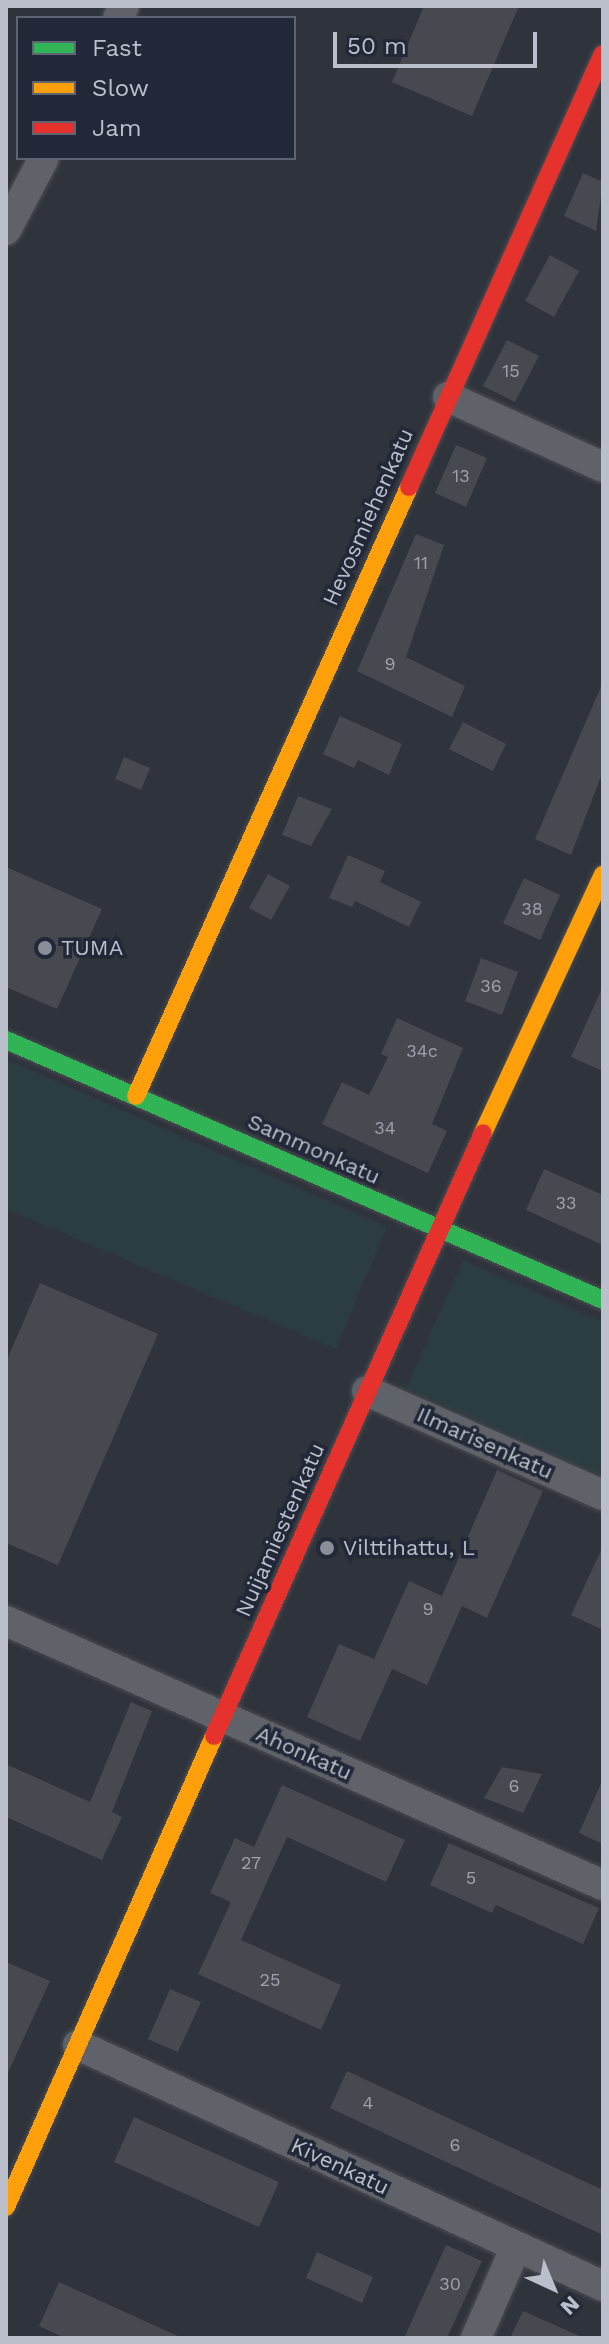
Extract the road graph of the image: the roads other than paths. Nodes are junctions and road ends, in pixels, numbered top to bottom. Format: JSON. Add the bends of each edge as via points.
{"nodes":[{"id":1,"x":603,"y":54,"type":"edge"},
{"id":2,"x":43,"y":160,"type":"edge"},
{"id":3,"x":6,"y":230,"type":"edge"},
{"id":4,"x":448,"y":397,"type":"junction"},
{"id":5,"x":603,"y":467,"type":"edge"},
{"id":6,"x":602,"y":879,"type":"edge"},
{"id":7,"x":6,"y":1040,"type":"edge"},
{"id":8,"x":136,"y":1096,"type":"junction"},
{"id":9,"x":438,"y":1231,"type":"junction"},
{"id":10,"x":603,"y":1300,"type":"edge"},
{"id":11,"x":367,"y":1391,"type":"junction"},
{"id":12,"x":603,"y":1495,"type":"edge"},
{"id":13,"x":6,"y":1621,"type":"edge"},
{"id":14,"x":223,"y":1718,"type":"junction"},
{"id":15,"x":603,"y":1885,"type":"edge"},
{"id":16,"x":78,"y":2045,"type":"junction"},
{"id":17,"x":6,"y":2207,"type":"edge"},
{"id":18,"x":516,"y":2247,"type":"junction"},
{"id":19,"x":603,"y":2286,"type":"edge"},
{"id":20,"x":476,"y":2338,"type":"edge"}],
"edges":[{"from":1,"to":4,"type":"street","name":"Hevosmiehenkatu"},
{"from":2,"to":3,"type":"street"},
{"from":4,"to":5,"type":"street"},
{"from":4,"to":8,"type":"street","name":"Hevosmiehenkatu"},
{"from":6,"to":9,"type":"street","name":"Nuijamiestenkatu"},
{"from":7,"to":8,"type":"street","name":"Sammonkatu"},
{"from":8,"to":9,"type":"street","name":"Sammonkatu"},
{"from":9,"to":10,"type":"street","name":"Sammonkatu"},
{"from":9,"to":11,"type":"street","name":"Nuijamiestenkatu"},
{"from":11,"to":12,"type":"street","name":"Ilmarisenkatu"},
{"from":11,"to":14,"type":"street","name":"Nuijamiestenkatu"},
{"from":13,"to":14,"type":"street","name":"Ahonkatu"},
{"from":14,"to":15,"type":"street","name":"Ahonkatu"},
{"from":14,"to":16,"type":"street","name":"Nuijamiestenkatu"},
{"from":16,"to":17,"type":"street","name":"Nuijamiestenkatu"},
{"from":16,"to":18,"type":"street","name":"Kivenkatu"},
{"from":18,"to":19,"type":"street","name":"Kivenkatu"},
{"from":18,"to":20,"type":"street"}]}
